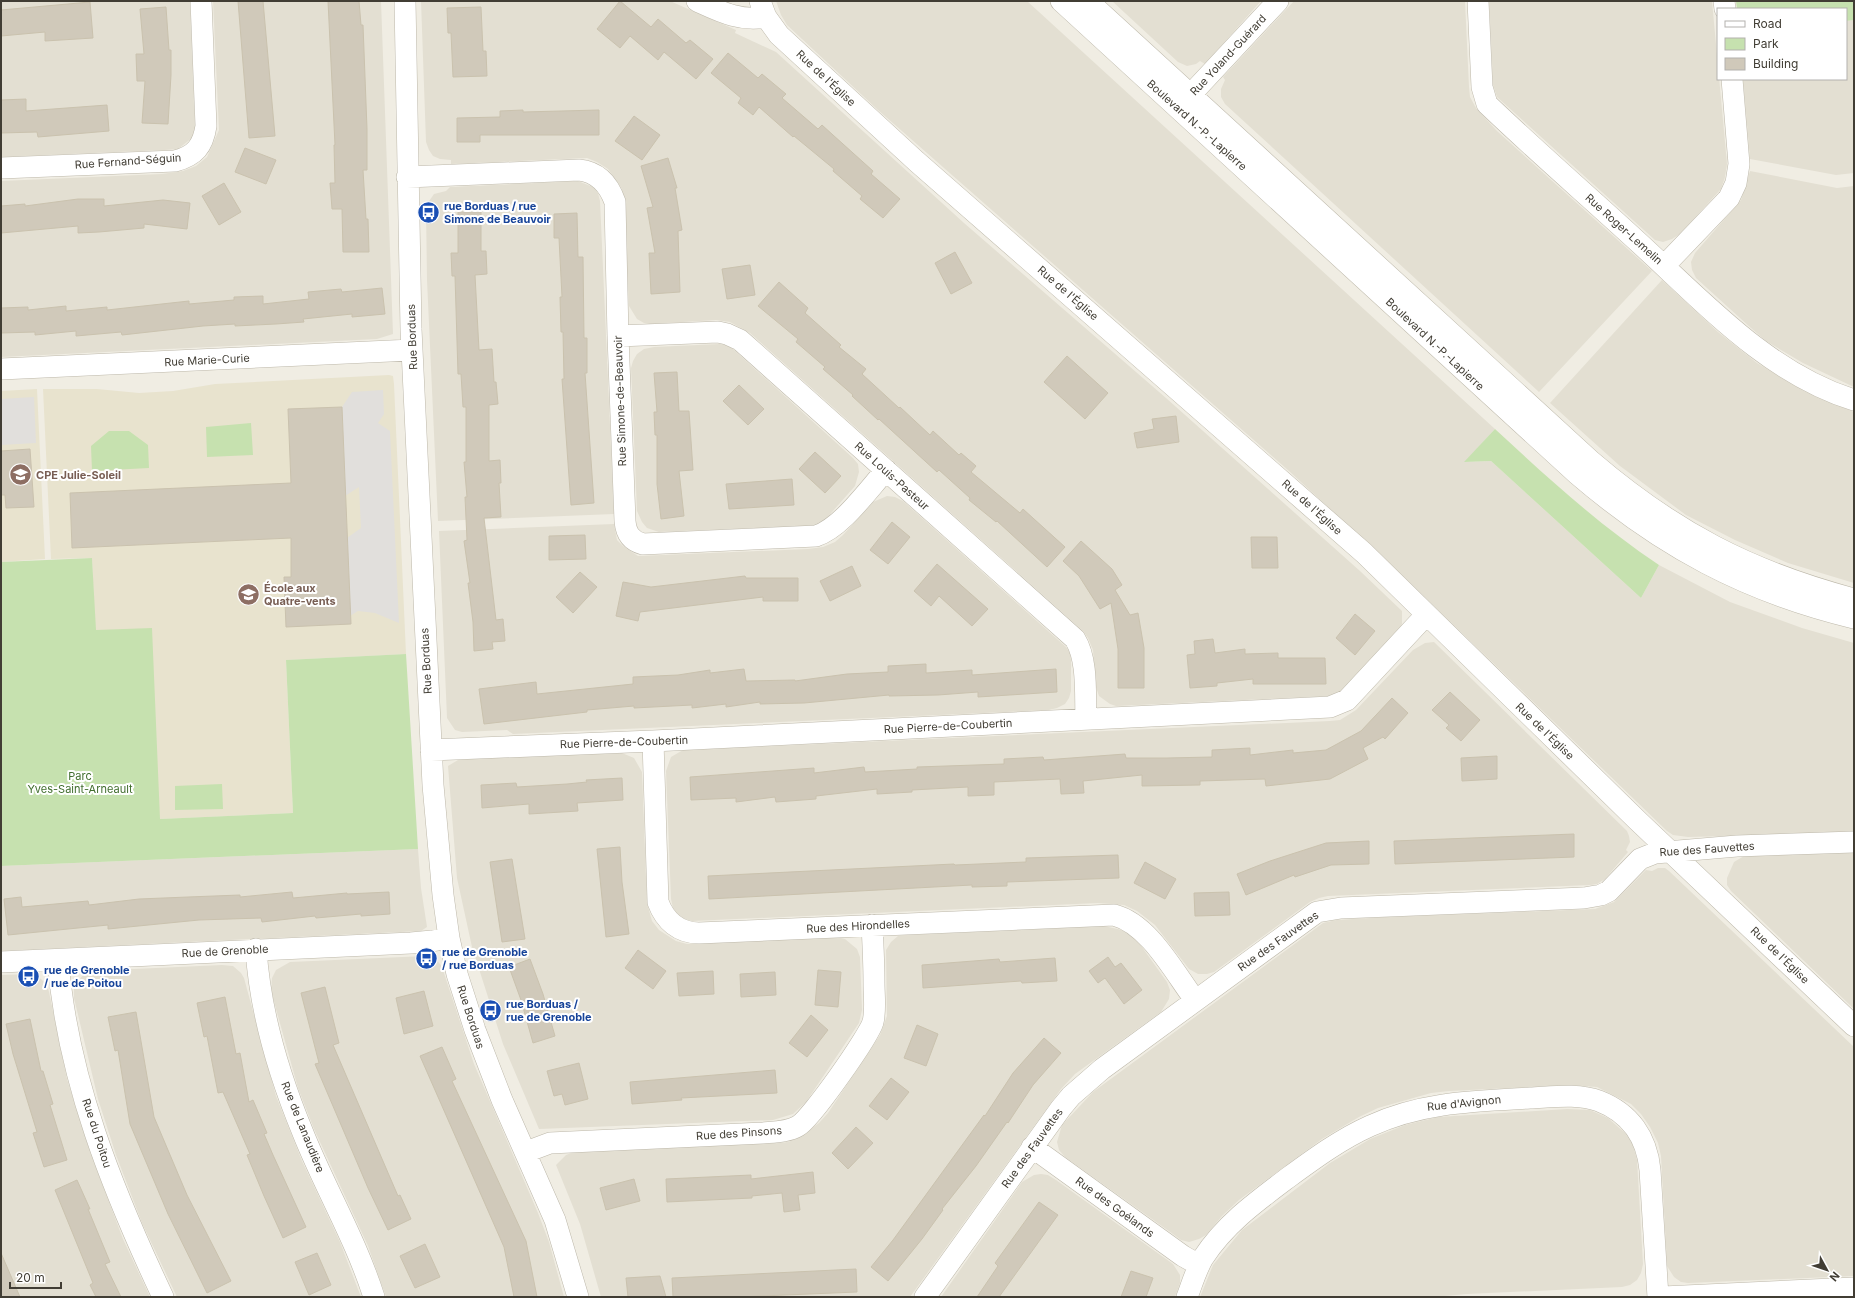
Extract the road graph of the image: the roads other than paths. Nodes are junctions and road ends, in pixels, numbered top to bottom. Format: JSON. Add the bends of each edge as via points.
{"nodes":[{"id":1,"x":201,"y":1,"type":"edge"},
{"id":2,"x":405,"y":1,"type":"edge"},
{"id":3,"x":697,"y":1,"type":"edge"},
{"id":4,"x":1061,"y":1,"type":"edge"},
{"id":5,"x":1088,"y":1,"type":"edge"},
{"id":6,"x":1278,"y":1,"type":"edge"},
{"id":7,"x":1478,"y":1,"type":"edge"},
{"id":8,"x":763,"y":9,"type":"edge"},
{"id":9,"x":1732,"y":80,"type":"edge"},
{"id":10,"x":1185,"y":102,"type":"junction"},
{"id":11,"x":1,"y":168,"type":"edge"},
{"id":12,"x":407,"y":177,"type":"junction"},
{"id":13,"x":1664,"y":266,"type":"junction"},
{"id":14,"x":618,"y":336,"type":"junction"},
{"id":15,"x":412,"y":350,"type":"junction"},
{"id":16,"x":1,"y":369,"type":"edge"},
{"id":17,"x":1854,"y":400,"type":"edge"},
{"id":18,"x":886,"y":470,"type":"junction"},
{"id":19,"x":1854,"y":599,"type":"edge"},
{"id":20,"x":1426,"y":615,"type":"junction"},
{"id":21,"x":1854,"y":618,"type":"edge"},
{"id":22,"x":1086,"y":719,"type":"junction"},
{"id":23,"x":653,"y":741,"type":"junction"},
{"id":24,"x":431,"y":750,"type":"junction"},
{"id":25,"x":1854,"y":842,"type":"edge"},
{"id":26,"x":1670,"y":851,"type":"junction"},
{"id":27,"x":872,"y":925,"type":"junction"},
{"id":28,"x":449,"y":938,"type":"junction"},
{"id":29,"x":256,"y":949,"type":"junction"},
{"id":30,"x":58,"y":960,"type":"junction"},
{"id":31,"x":1,"y":962,"type":"edge"},
{"id":32,"x":1195,"y":1000,"type":"junction"},
{"id":33,"x":1854,"y":1026,"type":"edge"},
{"id":34,"x":1032,"y":1147,"type":"junction"},
{"id":35,"x":526,"y":1152,"type":"junction"},
{"id":36,"x":1199,"y":1265,"type":"junction"},
{"id":37,"x":1854,"y":1288,"type":"edge"},
{"id":38,"x":163,"y":1297,"type":"edge"},
{"id":39,"x":374,"y":1297,"type":"edge"},
{"id":40,"x":578,"y":1297,"type":"edge"},
{"id":41,"x":925,"y":1297,"type":"edge"},
{"id":42,"x":1187,"y":1297,"type":"edge"},
{"id":43,"x":1658,"y":1297,"type":"edge"},
{"id":44,"x":1663,"y":1297,"type":"edge"}],
"edges":[{"from":1,"to":11,"type":"street","name":"Rue Fernand-Séguin","via":[[206,126],[204,139],[193,153],[175,161]]},
{"from":2,"to":12,"type":"street","name":"Rue Borduas"},
{"from":3,"to":8,"type":"street","via":[[733,16],[750,19]]},
{"from":4,"to":10,"type":"street","name":"Boulevard N.-P.-Lapierre"},
{"from":5,"to":10,"type":"street","name":"Boulevard N.-P.-Lapierre"},
{"from":6,"to":10,"type":"street","name":"Rue Yoland-Guérard"},
{"from":7,"to":13,"type":"street","name":"Rue Roger-Lemelin","via":[[1482,87],[1487,104]]},
{"from":8,"to":20,"type":"street","name":"Rue de l'Église","via":[[779,35],[916,161],[1358,548]]},
{"from":9,"to":13,"type":"street","via":[[1739,164],[1736,183],[1729,198]]},
{"from":10,"to":19,"type":"street","name":"Boulevard N.-P.-Lapierre","via":[[1628,492],[1682,529],[1740,560],[1796,582]]},
{"from":10,"to":21,"type":"street","name":"Boulevard N.-P.-Lapierre","via":[[1577,474],[1616,506],[1678,549],[1719,571],[1788,600]]},
{"from":12,"to":14,"type":"street","name":"Rue Simone-de-Beauvoir","via":[[579,170],[600,178],[610,189],[615,202]]},
{"from":12,"to":15,"type":"street","name":"Rue Borduas"},
{"from":13,"to":17,"type":"street","name":"Rue Roger-Lemelin","via":[[1757,348],[1817,384]]},
{"from":14,"to":18,"type":"street","name":"Rue Louis-Pasteur","via":[[718,332],[734,337]]},
{"from":14,"to":18,"type":"street","name":"Rue Simone-de-Beauvoir","via":[[625,525],[629,536],[638,543],[816,536],[837,524]]},
{"from":15,"to":16,"type":"street","name":"Rue Marie-Curie"},
{"from":15,"to":24,"type":"street","name":"Rue Borduas"},
{"from":18,"to":22,"type":"street","name":"Rue Louis-Pasteur","via":[[1074,639],[1084,661]]},
{"from":20,"to":22,"type":"street","name":"Rue Pierre-de-Coubertin","via":[[1347,700],[1334,706],[1319,709]]},
{"from":20,"to":26,"type":"street","name":"Rue de l'Église"},
{"from":22,"to":23,"type":"street","name":"Rue Pierre-de-Coubertin"},
{"from":23,"to":24,"type":"street","name":"Rue Pierre-de-Coubertin"},
{"from":23,"to":27,"type":"street","name":"Rue des Hirondelles","via":[[658,898],[661,909],[670,922],[682,931],[690,933]]},
{"from":24,"to":28,"type":"street","name":"Rue Borduas","via":[[438,855]]},
{"from":25,"to":26,"type":"street","name":"Rue des Fauvettes"},
{"from":26,"to":32,"type":"street","name":"Rue des Fauvettes","via":[[1642,857],[1617,884],[1594,897],[1324,910],[1311,915]]},
{"from":26,"to":33,"type":"street","name":"Rue de l'Église"},
{"from":27,"to":32,"type":"street","name":"Rue des Hirondelles","via":[[1114,915],[1122,917],[1142,930]]},
{"from":27,"to":35,"type":"street","name":"Rue des Pinsons","via":[[872,1023],[863,1041],[822,1101],[798,1126],[763,1133],[550,1143]]},
{"from":28,"to":29,"type":"street","name":"Rue de Grenoble","via":[[411,943]]},
{"from":28,"to":35,"type":"street","name":"Rue Borduas","via":[[457,974],[479,1042]]},
{"from":29,"to":30,"type":"street","name":"Rue de Grenoble"},
{"from":29,"to":39,"type":"street","name":"Rue de Lanaudière","via":[[260,991],[288,1092],[303,1134],[359,1257]]},
{"from":30,"to":31,"type":"street","name":"Rue de Grenoble"},
{"from":30,"to":38,"type":"street","name":"Rue du Poitou","via":[[63,1005],[75,1061],[96,1134],[134,1236]]},
{"from":32,"to":34,"type":"street","name":"Rue des Fauvettes","via":[[1081,1086]]},
{"from":34,"to":36,"type":"street","name":"Rue des Goélands"},
{"from":34,"to":41,"type":"street","name":"Rue des Fauvettes"},
{"from":35,"to":40,"type":"street","name":"Rue Borduas","via":[[555,1220]]},
{"from":36,"to":42,"type":"street","name":"Rue d'Avignon"},
{"from":36,"to":43,"type":"street","name":"Rue d'Avignon","via":[[1222,1234],[1249,1207],[1321,1154],[1371,1125],[1401,1113],[1437,1104],[1581,1097],[1601,1102],[1621,1113],[1637,1129],[1647,1149]]},
{"from":37,"to":44,"type":"street"}]}
